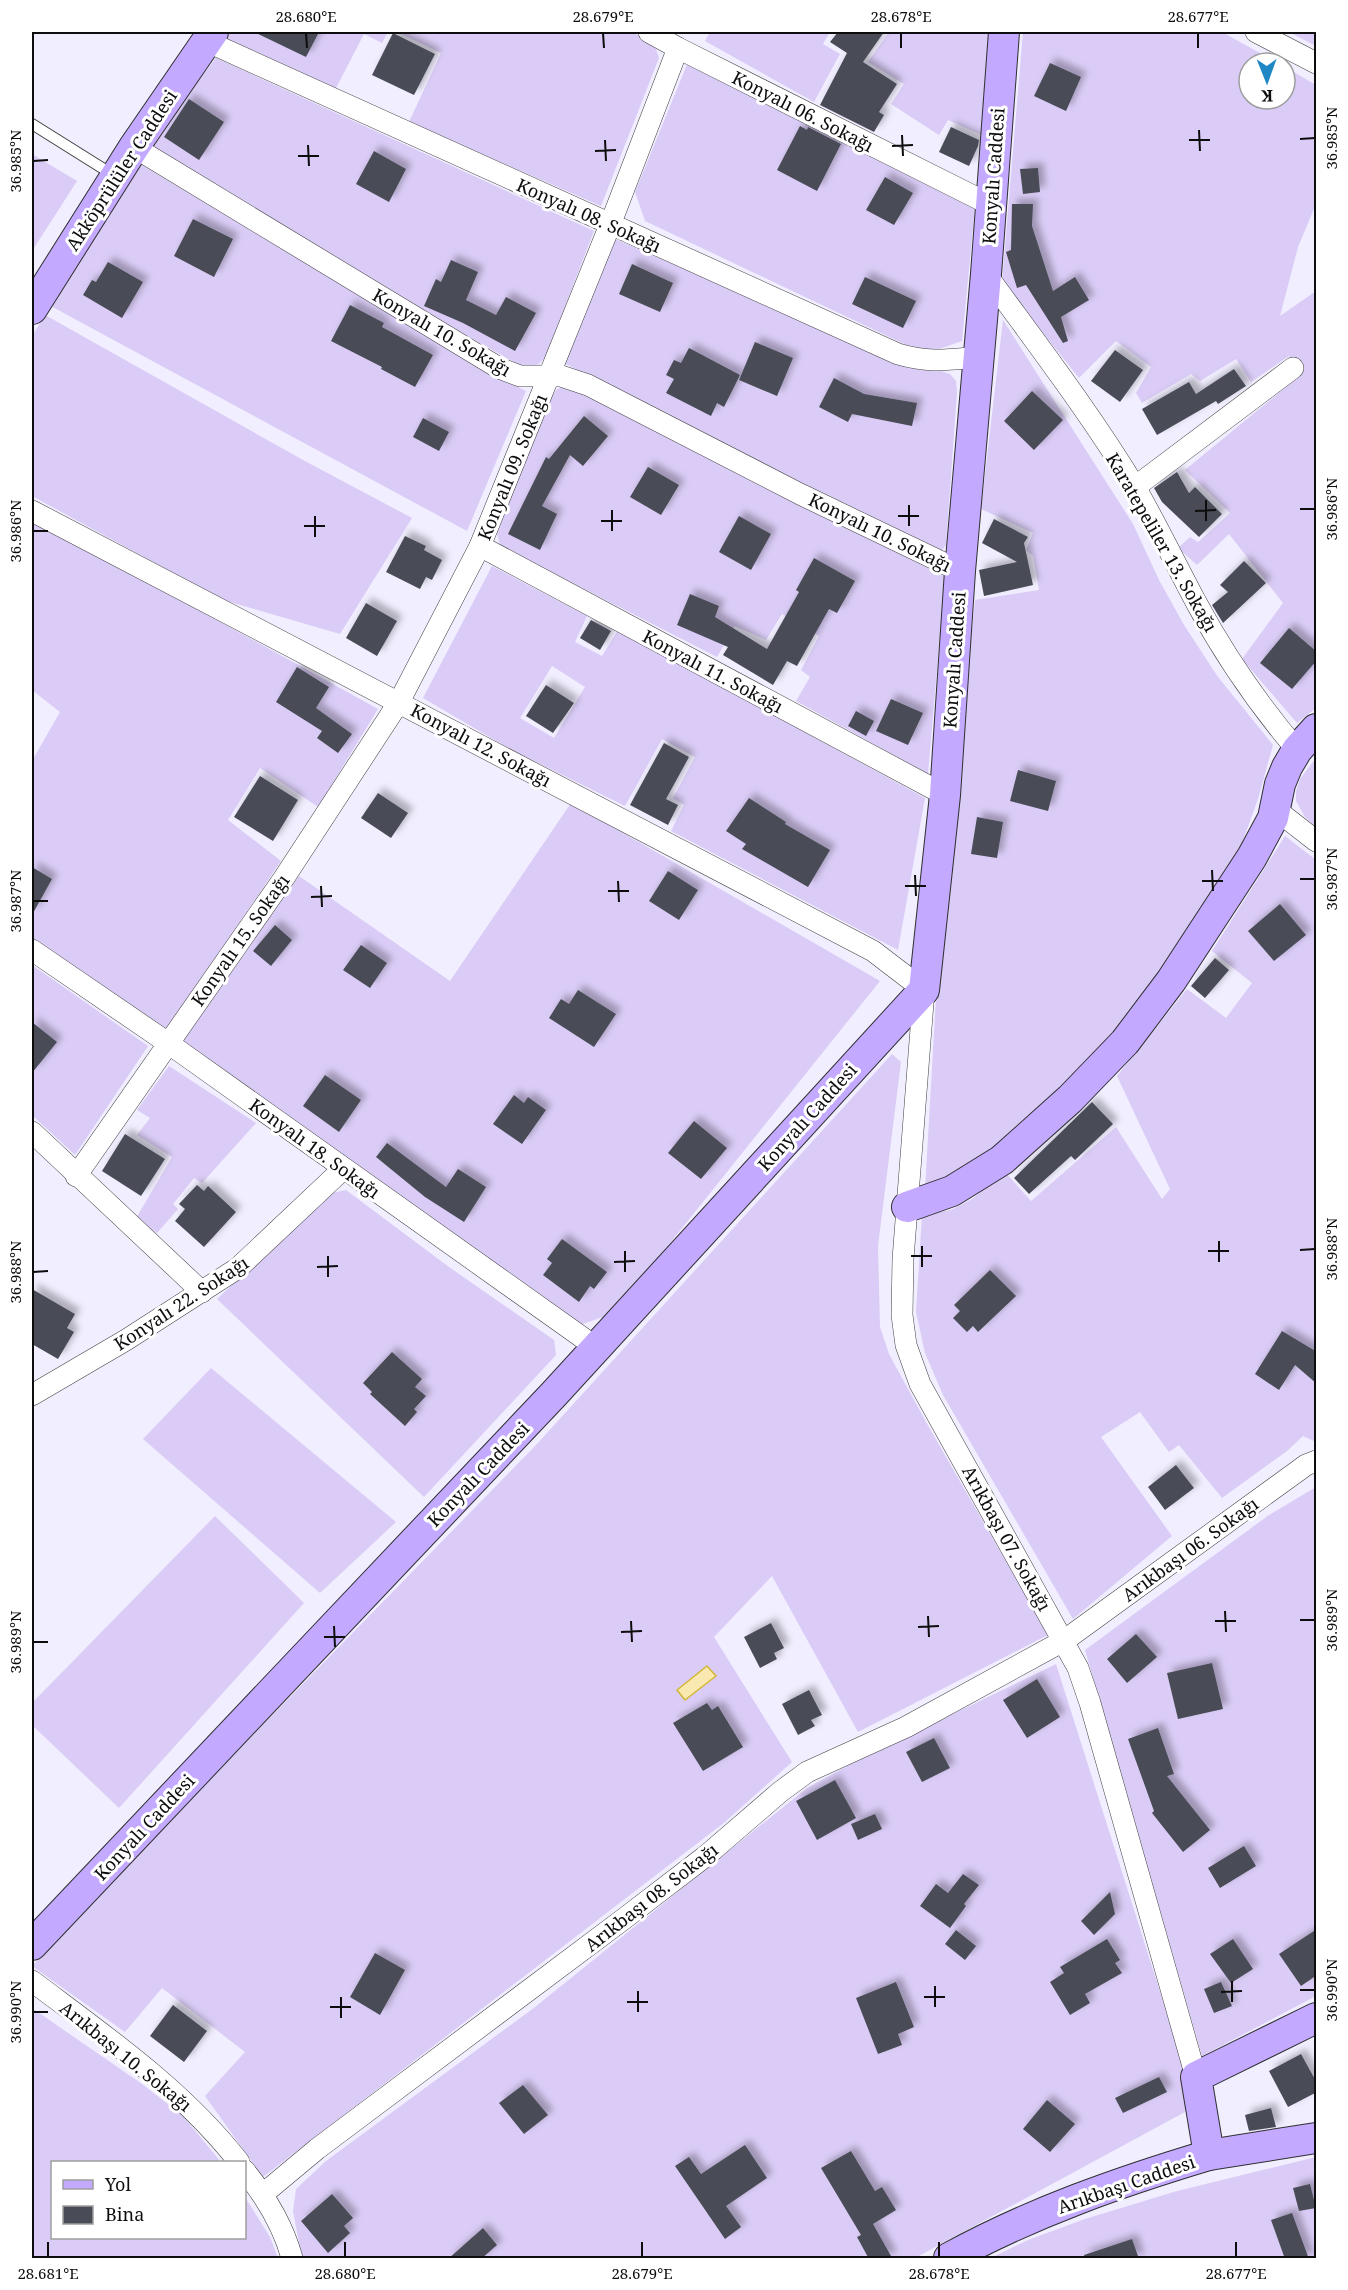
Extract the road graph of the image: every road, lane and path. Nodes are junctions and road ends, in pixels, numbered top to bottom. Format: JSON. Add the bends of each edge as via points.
{"nodes":[{"id":1,"x":649,"y":32,"type":"edge"},
{"id":2,"x":1004,"y":32,"type":"edge"},
{"id":3,"x":1257,"y":32,"type":"edge"},
{"id":4,"x":210,"y":36,"type":"edge"},
{"id":5,"x":678,"y":48,"type":"junction"},
{"id":6,"x":1317,"y":63,"type":"edge"},
{"id":7,"x":32,"y":124,"type":"edge"},
{"id":8,"x":134,"y":147,"type":"junction"},
{"id":9,"x":115,"y":176,"type":"junction"},
{"id":10,"x":991,"y":205,"type":"junction"},
{"id":11,"x":610,"y":225,"type":"junction"},
{"id":12,"x":986,"y":274,"type":"junction"},
{"id":13,"x":32,"y":309,"type":"edge"},
{"id":14,"x":978,"y":357,"type":"junction"},
{"id":15,"x":1293,"y":368,"type":"dead end"},
{"id":16,"x":548,"y":376,"type":"junction"},
{"id":17,"x":1135,"y":487,"type":"junction"},
{"id":18,"x":32,"y":511,"type":"edge"},
{"id":19,"x":480,"y":546,"type":"junction"},
{"id":20,"x":960,"y":571,"type":"junction"},
{"id":21,"x":399,"y":702,"type":"junction"},
{"id":22,"x":1307,"y":740,"type":"edge"},
{"id":23,"x":945,"y":795,"type":"junction"},
{"id":24,"x":1275,"y":808,"type":"junction"},
{"id":25,"x":1317,"y":841,"type":"edge"},
{"id":26,"x":32,"y":950,"type":"edge"},
{"id":27,"x":924,"y":990,"type":"junction"},
{"id":28,"x":168,"y":1043,"type":"junction"},
{"id":29,"x":32,"y":1132,"type":"edge"},
{"id":30,"x":343,"y":1169,"type":"junction"},
{"id":31,"x":76,"y":1176,"type":"junction"},
{"id":32,"x":907,"y":1207,"type":"junction"},
{"id":33,"x":202,"y":1293,"type":"junction"},
{"id":34,"x":597,"y":1348,"type":"junction"},
{"id":35,"x":32,"y":1395,"type":"edge"},
{"id":36,"x":1317,"y":1461,"type":"edge"},
{"id":37,"x":1065,"y":1640,"type":"junction"},
{"id":38,"x":32,"y":1945,"type":"edge"},
{"id":39,"x":32,"y":1981,"type":"edge"},
{"id":40,"x":1317,"y":2018,"type":"edge"},
{"id":41,"x":1197,"y":2077,"type":"junction"},
{"id":42,"x":1317,"y":2138,"type":"edge"},
{"id":43,"x":1209,"y":2155,"type":"junction"},
{"id":44,"x":237,"y":2161,"type":"edge"},
{"id":45,"x":246,"y":2173,"type":"edge"},
{"id":46,"x":263,"y":2194,"type":"junction"},
{"id":47,"x":292,"y":2259,"type":"edge"},
{"id":48,"x":949,"y":2259,"type":"edge"}],
"edges":[{"from":1,"to":5,"type":"street","name":"Konyalı 06. Sokağı"},
{"from":2,"to":10,"type":"street","name":"Konyalı Caddesi"},
{"from":3,"to":6,"type":"street"},
{"from":4,"to":8,"type":"street","name":"Akköprülüler Caddesi"},
{"from":4,"to":11,"type":"street","name":"Konyalı 08. Sokağı"},
{"from":5,"to":10,"type":"street","name":"Konyalı 06. Sokağı"},
{"from":5,"to":11,"type":"street","name":"Konyalı 09. Sokağı"},
{"from":7,"to":9,"type":"lane"},
{"from":8,"to":9,"type":"street","name":"Akköprülüler Caddesi"},
{"from":8,"to":16,"type":"street","name":"Konyalı 10. Sokağı","via":[[499,368],[520,376]]},
{"from":9,"to":13,"type":"street","name":"Akköprülüler Caddesi"},
{"from":10,"to":12,"type":"street","name":"Konyalı Caddesi"},
{"from":11,"to":14,"type":"street","name":"Konyalı 08. Sokağı","via":[[898,354],[945,361]]},
{"from":11,"to":16,"type":"street","name":"Konyalı 09. Sokağı"},
{"from":12,"to":14,"type":"street","name":"Konyalı Caddesi"},
{"from":12,"to":17,"type":"street","name":"Karatepeliler 13. Sokağı"},
{"from":14,"to":20,"type":"street","name":"Konyalı Caddesi"},
{"from":15,"to":17,"type":"street"},
{"from":16,"to":19,"type":"street","name":"Konyalı 09. Sokağı"},
{"from":16,"to":20,"type":"street","name":"Konyalı 10. Sokağı","via":[[588,385]]},
{"from":17,"to":22,"type":"street","name":"Karatepeliler 13. Sokağı","via":[[1229,660],[1270,719]]},
{"from":18,"to":21,"type":"street","name":"Konyalı 12. Sokağı"},
{"from":19,"to":21,"type":"street","name":"Konyalı 09. Sokağı"},
{"from":19,"to":23,"type":"street","name":"Konyalı 11. Sokağı"},
{"from":20,"to":23,"type":"street","name":"Konyalı Caddesi"},
{"from":21,"to":27,"type":"street","name":"Konyalı 12. Sokağı","via":[[873,951]]},
{"from":21,"to":28,"type":"street","name":"Konyalı 15. Sokağı","via":[[284,878]]},
{"from":22,"to":24,"type":"street","via":[[1280,784]]},
{"from":23,"to":27,"type":"street","name":"Konyalı Caddesi"},
{"from":24,"to":25,"type":"street"},
{"from":24,"to":32,"type":"street","via":[[1257,849],[1177,972],[1103,1066],[1002,1160],[952,1191]]},
{"from":26,"to":28,"type":"street","name":"Konyalı 18. Sokağı"},
{"from":27,"to":32,"type":"street","name":"Arıkbaşı 07. Sokağı"},
{"from":27,"to":34,"type":"street","name":"Konyalı Caddesi"},
{"from":28,"to":30,"type":"street","name":"Konyalı 18. Sokağı"},
{"from":28,"to":31,"type":"street","name":"Konyalı 15. Sokağı"},
{"from":29,"to":31,"type":"street"},
{"from":30,"to":33,"type":"street","name":"Konyalı 22. Sokağı","via":[[253,1255]]},
{"from":30,"to":34,"type":"street","name":"Konyalı 18. Sokağı"},
{"from":31,"to":33,"type":"street"},
{"from":32,"to":37,"type":"street","name":"Arıkbaşı 07. Sokağı","via":[[902,1316],[906,1345],[920,1384]]},
{"from":33,"to":35,"type":"street","name":"Konyalı 22. Sokağı"},
{"from":34,"to":38,"type":"street","name":"Konyalı Caddesi"},
{"from":36,"to":37,"type":"street","name":"Arıkbaşı 06. Sokağı","via":[[1296,1472]]},
{"from":37,"to":41,"type":"street","name":"Arıkbaşı 07. Sokağı","via":[[1090,1703]]},
{"from":37,"to":46,"type":"street","name":"Arıkbaşı 08. Sokağı","via":[[906,1727],[807,1772],[698,1862],[317,2149]]},
{"from":39,"to":44,"type":"street","name":"Arıkbaşı 10. Sokağı","via":[[159,2078]]},
{"from":40,"to":41,"type":"street"},
{"from":41,"to":43,"type":"street","name":"Arıkbaşı Caddesi"},
{"from":42,"to":43,"type":"street"},
{"from":43,"to":48,"type":"street","name":"Arıkbaşı Caddesi","via":[[1109,2186],[1024,2221]]},
{"from":45,"to":46,"type":"street"},
{"from":46,"to":47,"type":"street","via":[[280,2223]]}]}
